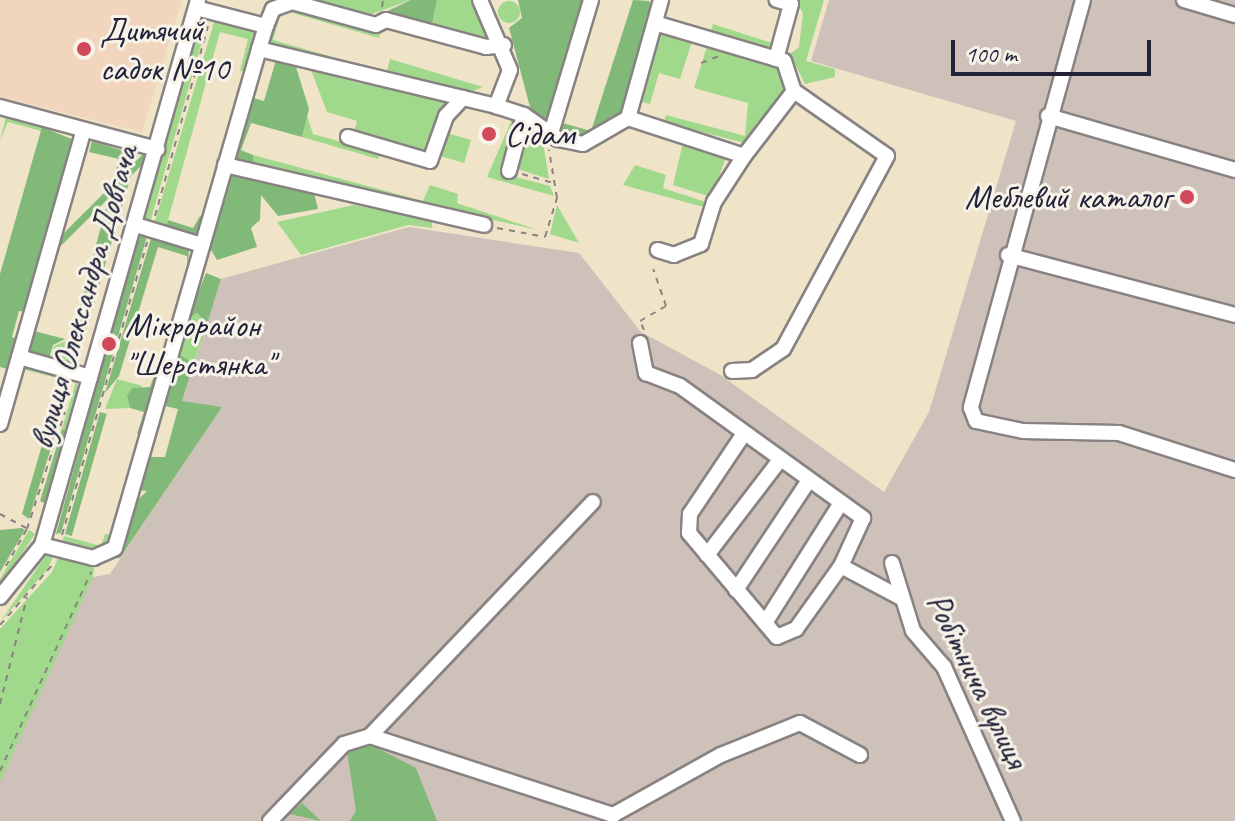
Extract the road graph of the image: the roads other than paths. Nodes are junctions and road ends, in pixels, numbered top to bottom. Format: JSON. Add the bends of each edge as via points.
{"nodes":[{"id":1,"x":480,"y":0,"type":"edge"},
{"id":2,"x":591,"y":0,"type":"edge"},
{"id":3,"x":661,"y":0,"type":"edge"},
{"id":4,"x":777,"y":0,"type":"edge"},
{"id":5,"x":1083,"y":0,"type":"edge"},
{"id":6,"x":1184,"y":0,"type":"edge"},
{"id":7,"x":197,"y":4,"type":"edge"},
{"id":8,"x":1235,"y":15,"type":"edge"},
{"id":9,"x":658,"y":24,"type":"junction"},
{"id":10,"x":266,"y":26,"type":"junction"},
{"id":11,"x":504,"y":45,"type":"junction"},
{"id":12,"x":259,"y":49,"type":"junction"},
{"id":13,"x":780,"y":60,"type":"junction"},
{"id":14,"x":794,"y":91,"type":"junction"},
{"id":15,"x":463,"y":98,"type":"junction"},
{"id":16,"x":496,"y":106,"type":"junction"},
{"id":17,"x":0,"y":107,"type":"edge"},
{"id":18,"x":524,"y":115,"type":"junction"},
{"id":19,"x":1048,"y":116,"type":"junction"},
{"id":20,"x":628,"y":118,"type":"junction"},
{"id":21,"x":84,"y":130,"type":"junction"},
{"id":22,"x":552,"y":130,"type":"junction"},
{"id":23,"x":348,"y":137,"type":"dead end"},
{"id":24,"x":157,"y":149,"type":"junction"},
{"id":25,"x":744,"y":156,"type":"junction"},
{"id":26,"x":225,"y":165,"type":"junction"},
{"id":27,"x":1235,"y":170,"type":"edge"},
{"id":28,"x":509,"y":171,"type":"road end"},
{"id":29,"x":136,"y":225,"type":"junction"},
{"id":30,"x":484,"y":225,"type":"road end"},
{"id":31,"x":202,"y":245,"type":"junction"},
{"id":32,"x":658,"y":250,"type":"dead end"},
{"id":33,"x":1008,"y":255,"type":"junction"},
{"id":34,"x":1235,"y":315,"type":"edge"},
{"id":35,"x":640,"y":343,"type":"road end"},
{"id":36,"x":19,"y":357,"type":"junction"},
{"id":37,"x":732,"y":371,"type":"dead end"},
{"id":38,"x":7,"y":374,"type":"edge"},
{"id":39,"x":90,"y":377,"type":"junction"},
{"id":40,"x":0,"y":424,"type":"edge"},
{"id":41,"x":743,"y":435,"type":"junction"},
{"id":42,"x":780,"y":460,"type":"junction"},
{"id":43,"x":1235,"y":470,"type":"edge"},
{"id":44,"x":809,"y":480,"type":"junction"},
{"id":45,"x":593,"y":502,"type":"dead end"},
{"id":46,"x":841,"y":503,"type":"junction"},
{"id":47,"x":42,"y":545,"type":"junction"},
{"id":48,"x":707,"y":555,"type":"junction"},
{"id":49,"x":892,"y":563,"type":"dead end"},
{"id":50,"x":841,"y":566,"type":"junction"},
{"id":51,"x":736,"y":590,"type":"junction"},
{"id":52,"x":0,"y":597,"type":"edge"},
{"id":53,"x":903,"y":599,"type":"junction"},
{"id":54,"x":765,"y":623,"type":"junction"},
{"id":55,"x":370,"y":736,"type":"junction"},
{"id":56,"x":860,"y":755,"type":"dead end"},
{"id":57,"x":616,"y":818,"type":"edge"},
{"id":58,"x":270,"y":821,"type":"edge"},
{"id":59,"x":1013,"y":821,"type":"edge"}],
"edges":[{"from":1,"to":11,"type":"street"},
{"from":2,"to":22,"type":"street"},
{"from":3,"to":9,"type":"street"},
{"from":4,"to":13,"type":"street","via":[[791,4]]},
{"from":5,"to":19,"type":"street"},
{"from":6,"to":8,"type":"street"},
{"from":7,"to":10,"type":"street"},
{"from":7,"to":24,"type":"street","name":"вулиця Олександра Довгача"},
{"from":9,"to":13,"type":"street"},
{"from":9,"to":20,"type":"street"},
{"from":10,"to":11,"type":"street","via":[[273,9],[292,2],[376,25],[386,20],[486,47]]},
{"from":10,"to":12,"type":"street"},
{"from":11,"to":16,"type":"street","via":[[510,70]]},
{"from":12,"to":15,"type":"street"},
{"from":12,"to":26,"type":"street"},
{"from":13,"to":14,"type":"street"},
{"from":14,"to":25,"type":"street"},
{"from":14,"to":37,"type":"street","via":[[887,156],[783,349],[752,370]]},
{"from":15,"to":16,"type":"street"},
{"from":15,"to":23,"type":"street","via":[[446,116],[430,161]]},
{"from":16,"to":18,"type":"street"},
{"from":17,"to":21,"type":"street"},
{"from":18,"to":22,"type":"street"},
{"from":18,"to":28,"type":"street"},
{"from":19,"to":27,"type":"street"},
{"from":19,"to":33,"type":"street"},
{"from":20,"to":22,"type":"street","via":[[583,144],[558,139]]},
{"from":20,"to":25,"type":"street"},
{"from":21,"to":24,"type":"street"},
{"from":21,"to":36,"type":"street"},
{"from":24,"to":29,"type":"street","name":"вулиця Олександра Довгача"},
{"from":25,"to":32,"type":"street","via":[[714,202],[701,244],[674,255]]},
{"from":26,"to":30,"type":"street"},
{"from":26,"to":31,"type":"street"},
{"from":29,"to":31,"type":"street"},
{"from":29,"to":39,"type":"street","name":"вулиця Олександра Довгача"},
{"from":31,"to":47,"type":"street","via":[[115,548],[100,558]]},
{"from":33,"to":34,"type":"street"},
{"from":33,"to":43,"type":"street","via":[[969,397],[976,421],[1023,431],[1119,433]]},
{"from":35,"to":41,"type":"street","via":[[646,373],[680,386]]},
{"from":36,"to":38,"type":"street"},
{"from":36,"to":39,"type":"street"},
{"from":38,"to":40,"type":"street"},
{"from":39,"to":47,"type":"street","name":"вулиця Олександра Довгача"},
{"from":41,"to":42,"type":"street"},
{"from":41,"to":48,"type":"street","via":[[686,524]]},
{"from":42,"to":44,"type":"street"},
{"from":42,"to":48,"type":"street"},
{"from":44,"to":46,"type":"street"},
{"from":44,"to":51,"type":"street"},
{"from":45,"to":55,"type":"street"},
{"from":46,"to":50,"type":"street","via":[[863,518]]},
{"from":46,"to":54,"type":"street"},
{"from":47,"to":52,"type":"street","name":"вулиця Олександра Довгача"},
{"from":48,"to":51,"type":"street"},
{"from":49,"to":53,"type":"street","name":"Робітнича вулиця"},
{"from":50,"to":53,"type":"street"},
{"from":50,"to":54,"type":"street","via":[[788,635],[777,637]]},
{"from":51,"to":54,"type":"street"},
{"from":53,"to":59,"type":"street","name":"Робітнича вулиця","via":[[913,631],[944,667]]},
{"from":55,"to":57,"type":"street"},
{"from":55,"to":58,"type":"street","via":[[344,744]]},
{"from":56,"to":57,"type":"street","via":[[800,723],[721,755]]}]}
